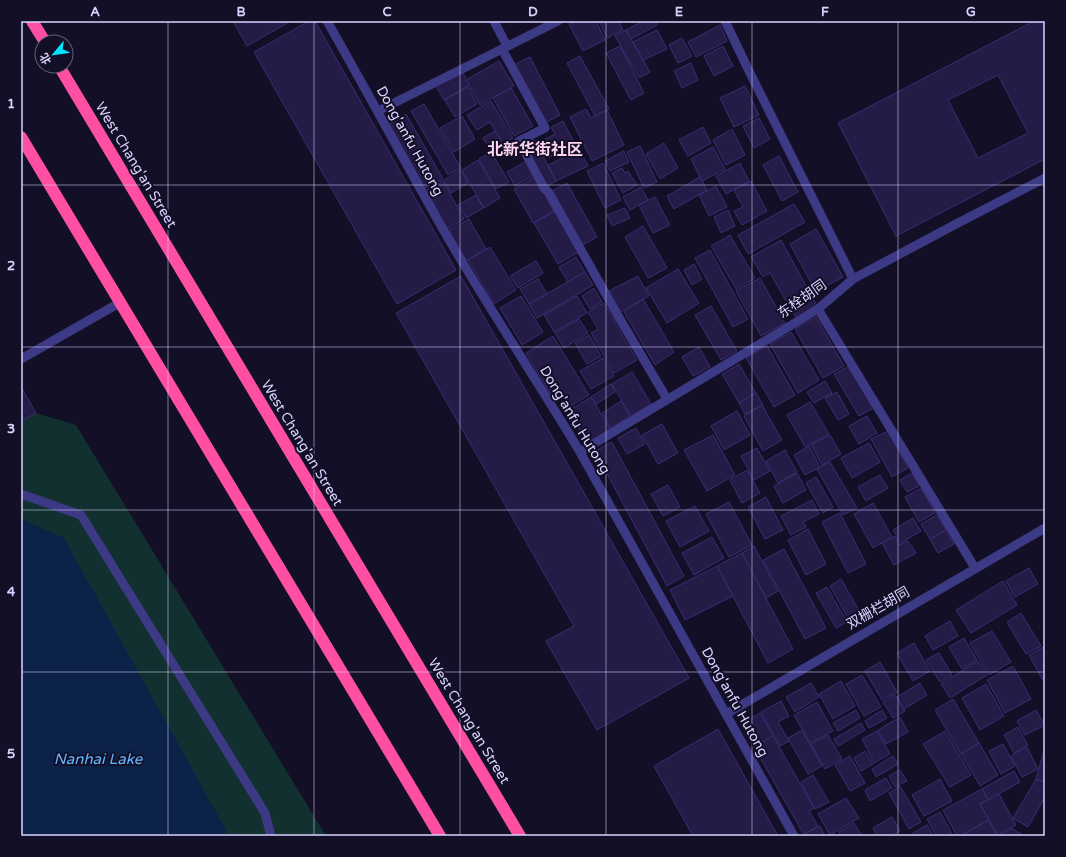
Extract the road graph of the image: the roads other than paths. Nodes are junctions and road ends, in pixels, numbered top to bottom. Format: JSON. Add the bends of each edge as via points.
{"nodes":[{"id":1,"x":32,"y":21,"type":"edge"},
{"id":2,"x":326,"y":21,"type":"edge"},
{"id":3,"x":494,"y":21,"type":"edge"},
{"id":4,"x":558,"y":21,"type":"edge"},
{"id":5,"x":725,"y":21,"type":"edge"},
{"id":6,"x":40,"y":34,"type":"edge"},
{"id":7,"x":505,"y":47,"type":"junction"},
{"id":8,"x":64,"y":74,"type":"edge"},
{"id":9,"x":378,"y":111,"type":"junction"},
{"id":10,"x":21,"y":137,"type":"edge"},
{"id":11,"x":1045,"y":178,"type":"edge"},
{"id":12,"x":853,"y":279,"type":"junction"},
{"id":13,"x":121,"y":302,"type":"junction"},
{"id":14,"x":818,"y":309,"type":"junction"},
{"id":15,"x":21,"y":359,"type":"edge"},
{"id":16,"x":667,"y":399,"type":"junction"},
{"id":17,"x":580,"y":452,"type":"junction"},
{"id":18,"x":21,"y":494,"type":"edge"},
{"id":19,"x":1045,"y":528,"type":"edge"},
{"id":20,"x":975,"y":568,"type":"junction"},
{"id":21,"x":726,"y":714,"type":"junction"},
{"id":22,"x":271,"y":836,"type":"edge"},
{"id":23,"x":440,"y":836,"type":"edge"},
{"id":24,"x":520,"y":836,"type":"edge"},
{"id":25,"x":794,"y":836,"type":"edge"}],
"edges":[{"from":1,"to":6,"type":"highway"},
{"from":2,"to":9,"type":"lane","name":"Dong'anfu Hutong"},
{"from":3,"to":7,"type":"lane"},
{"from":4,"to":7,"type":"lane"},
{"from":5,"to":12,"type":"lane"},
{"from":7,"to":9,"type":"lane"},
{"from":7,"to":16,"type":"lane","via":[[545,128],[519,142]]},
{"from":8,"to":24,"type":"highway","name":"West Chang'an Street"},
{"from":9,"to":17,"type":"lane","name":"Dong'anfu Hutong","via":[[448,237]]},
{"from":10,"to":13,"type":"highway"},
{"from":11,"to":12,"type":"lane","name":"东栓胡同"},
{"from":12,"to":14,"type":"lane","name":"东栓胡同"},
{"from":13,"to":15,"type":"lane"},
{"from":13,"to":23,"type":"highway"},
{"from":14,"to":16,"type":"lane","name":"东栓胡同"},
{"from":14,"to":20,"type":"lane"},
{"from":16,"to":17,"type":"lane","name":"东栓胡同"},
{"from":17,"to":21,"type":"lane","name":"Dong'anfu Hutong"},
{"from":18,"to":22,"type":"lane","via":[[81,515],[265,813]]},
{"from":19,"to":20,"type":"lane","name":"双栅栏胡同"},
{"from":20,"to":21,"type":"lane","name":"双栅栏胡同"},
{"from":21,"to":25,"type":"lane","name":"Dong'anfu Hutong"}]}
